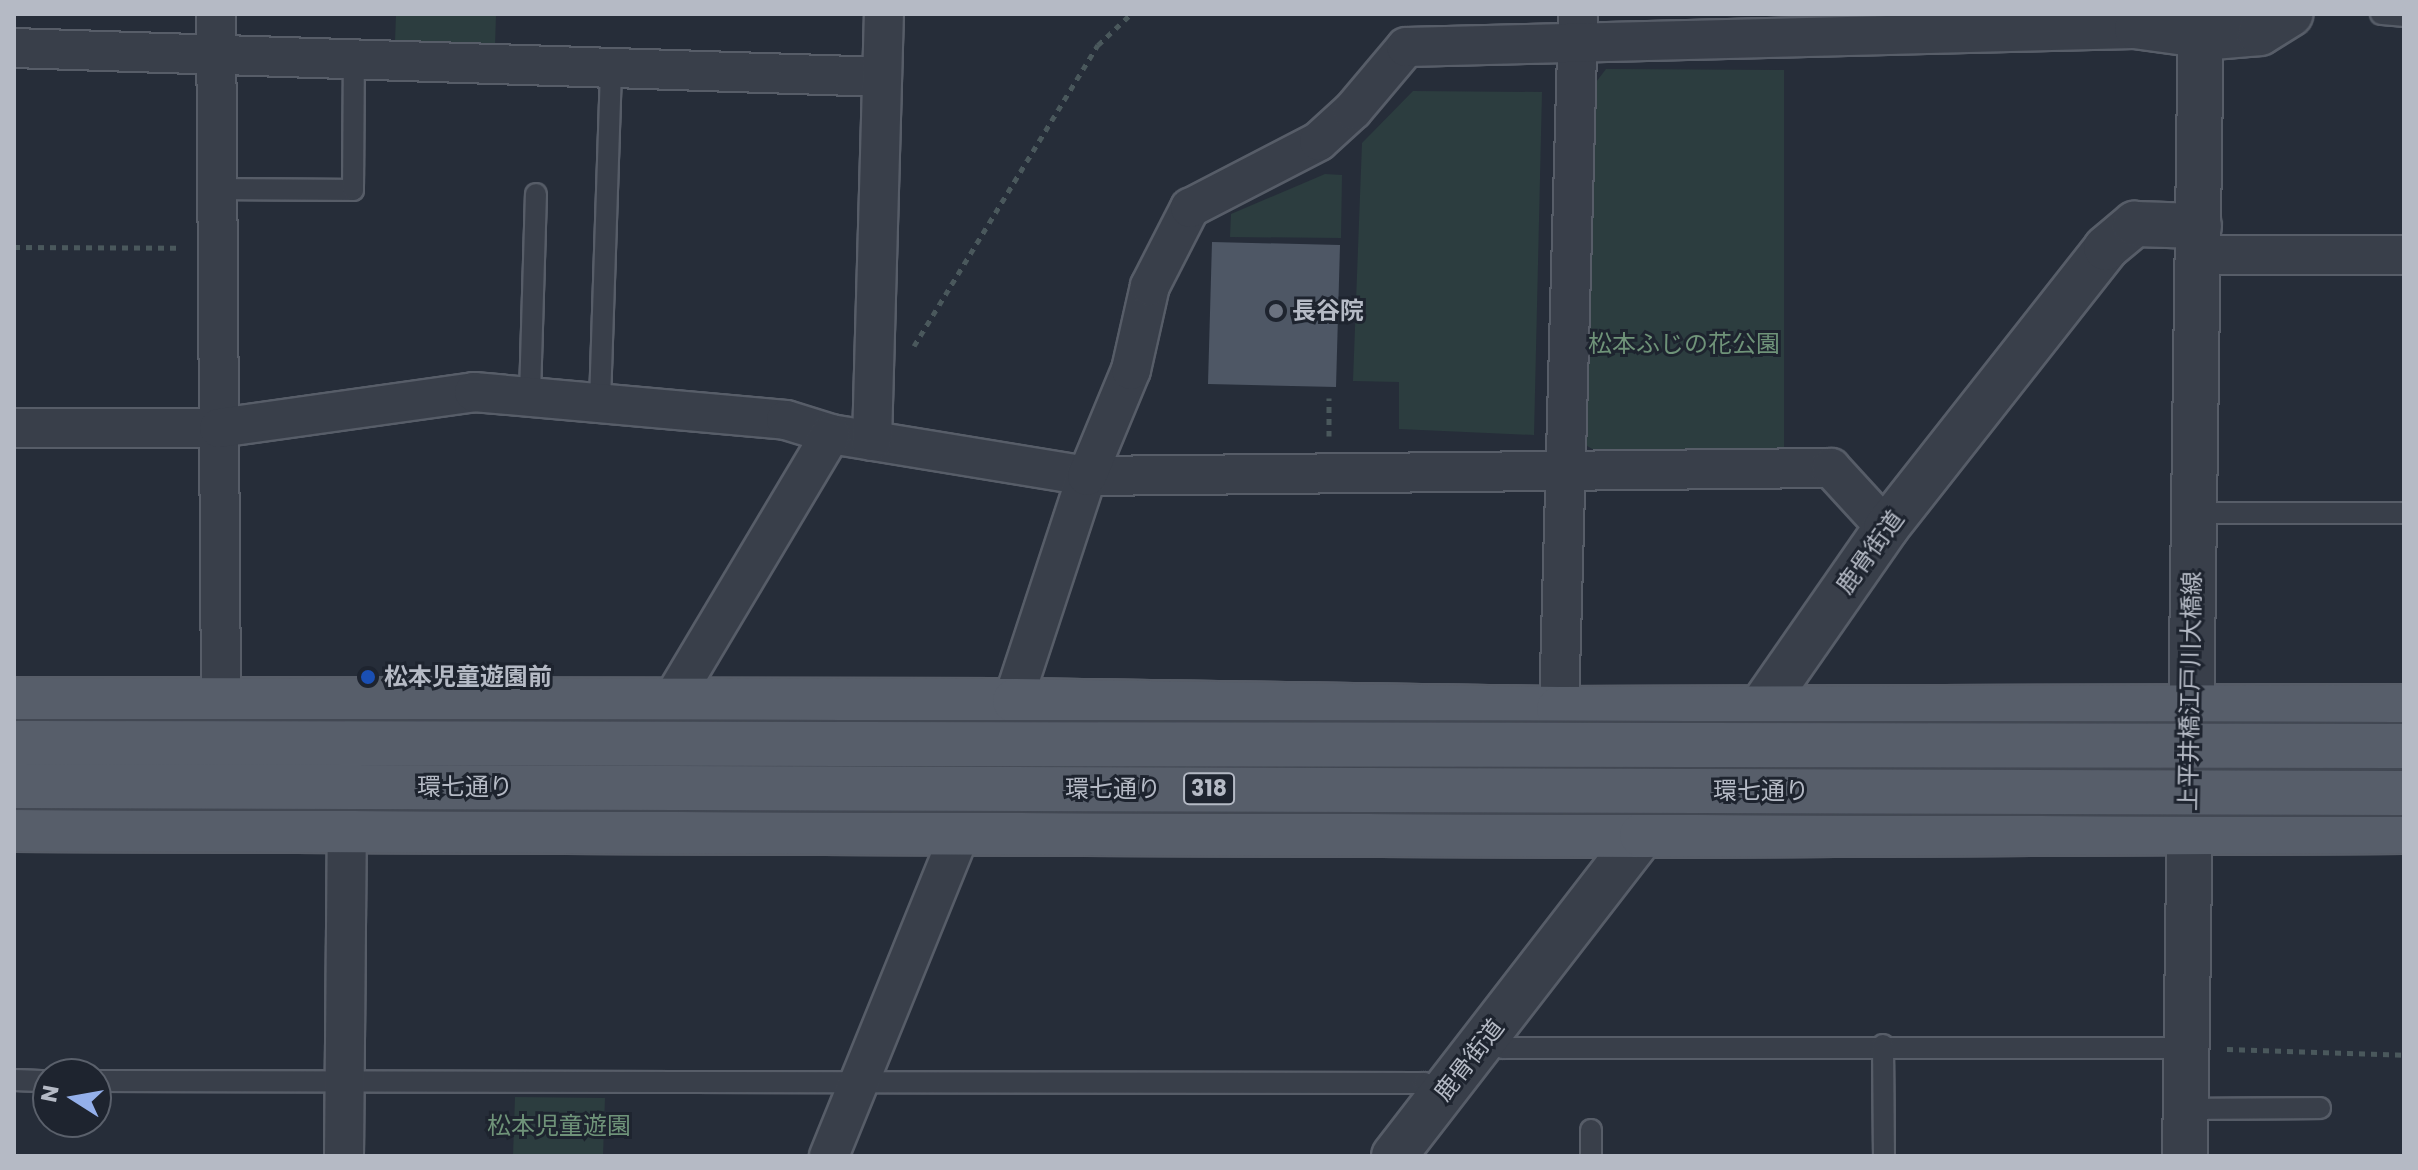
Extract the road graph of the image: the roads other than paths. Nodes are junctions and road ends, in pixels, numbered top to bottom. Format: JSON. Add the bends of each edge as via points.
{"nodes":[{"id":1,"x":216,"y":14,"type":"edge"},
{"id":2,"x":884,"y":14,"type":"edge"},
{"id":3,"x":2291,"y":14,"type":"edge"},
{"id":4,"x":2381,"y":14,"type":"edge"},
{"id":5,"x":2404,"y":16,"type":"edge"},
{"id":6,"x":2201,"y":26,"type":"edge"},
{"id":7,"x":1578,"y":27,"type":"edge"},
{"id":8,"x":14,"y":48,"type":"edge"},
{"id":9,"x":217,"y":53,"type":"junction"},
{"id":10,"x":354,"y":58,"type":"junction"},
{"id":11,"x":611,"y":67,"type":"junction"},
{"id":12,"x":882,"y":77,"type":"junction"},
{"id":13,"x":218,"y":189,"type":"junction"},
{"id":14,"x":536,"y":194,"type":"dead end"},
{"id":15,"x":2199,"y":240,"type":"junction"},
{"id":16,"x":2404,"y":255,"type":"edge"},
{"id":17,"x":530,"y":395,"type":"junction"},
{"id":18,"x":600,"y":402,"type":"junction"},
{"id":19,"x":14,"y":428,"type":"edge"},
{"id":20,"x":219,"y":428,"type":"junction"},
{"id":21,"x":831,"y":434,"type":"junction"},
{"id":22,"x":872,"y":441,"type":"junction"},
{"id":23,"x":1565,"y":473,"type":"junction"},
{"id":24,"x":1087,"y":476,"type":"junction"},
{"id":25,"x":2194,"y":513,"type":"junction"},
{"id":26,"x":2404,"y":513,"type":"edge"},
{"id":27,"x":1886,"y":528,"type":"junction"},
{"id":28,"x":221,"y":699,"type":"junction"},
{"id":29,"x":14,"y":700,"type":"edge"},
{"id":30,"x":1015,"y":701,"type":"junction"},
{"id":31,"x":670,"y":704,"type":"junction"},
{"id":32,"x":2190,"y":707,"type":"junction"},
{"id":33,"x":2404,"y":707,"type":"edge"},
{"id":34,"x":1761,"y":708,"type":"junction"},
{"id":35,"x":1559,"y":709,"type":"junction"},
{"id":36,"x":14,"y":743,"type":"edge"},
{"id":37,"x":2404,"y":746,"type":"edge"},
{"id":38,"x":14,"y":786,"type":"edge"},
{"id":39,"x":2404,"y":793,"type":"edge"},
{"id":40,"x":14,"y":829,"type":"edge"},
{"id":41,"x":961,"y":830,"type":"junction"},
{"id":42,"x":2187,"y":830,"type":"junction"},
{"id":43,"x":347,"y":831,"type":"junction"},
{"id":44,"x":2404,"y":831,"type":"edge"},
{"id":45,"x":1642,"y":835,"type":"junction"},
{"id":46,"x":1489,"y":1036,"type":"junction"},
{"id":47,"x":1883,"y":1045,"type":"junction"},
{"id":48,"x":2186,"y":1048,"type":"junction"},
{"id":49,"x":112,"y":1081,"type":"edge"},
{"id":50,"x":345,"y":1082,"type":"junction"},
{"id":51,"x":858,"y":1086,"type":"junction"},
{"id":52,"x":1443,"y":1093,"type":"junction"},
{"id":53,"x":2320,"y":1108,"type":"dead end"},
{"id":54,"x":2185,"y":1109,"type":"junction"},
{"id":55,"x":1591,"y":1130,"type":"dead end"},
{"id":56,"x":344,"y":1156,"type":"edge"},
{"id":57,"x":829,"y":1156,"type":"edge"},
{"id":58,"x":1394,"y":1156,"type":"edge"},
{"id":59,"x":1591,"y":1156,"type":"edge"},
{"id":60,"x":1884,"y":1156,"type":"edge"},
{"id":61,"x":2185,"y":1156,"type":"edge"}],
"edges":[{"from":1,"to":9,"type":"street"},
{"from":2,"to":12,"type":"street"},
{"from":3,"to":6,"type":"street","via":[[2260,33]]},
{"from":4,"to":5,"type":"lane"},
{"from":6,"to":7,"type":"street"},
{"from":6,"to":15,"type":"street"},
{"from":7,"to":23,"type":"street"},
{"from":7,"to":24,"type":"street","via":[[1406,47],[1319,141],[1190,208],[1150,286],[1131,370]]},
{"from":8,"to":9,"type":"street"},
{"from":9,"to":10,"type":"street"},
{"from":9,"to":13,"type":"street"},
{"from":10,"to":11,"type":"street"},
{"from":10,"to":13,"type":"lane","via":[[353,190]]},
{"from":11,"to":12,"type":"street"},
{"from":11,"to":18,"type":"lane"},
{"from":12,"to":22,"type":"street"},
{"from":13,"to":20,"type":"street"},
{"from":14,"to":17,"type":"lane"},
{"from":15,"to":16,"type":"street"},
{"from":15,"to":25,"type":"street","name":"上平井橋江戸川大橋線"},
{"from":15,"to":27,"type":"street","name":"鹿骨街道","via":[[2135,224],[2123,231]]},
{"from":17,"to":18,"type":"street"},
{"from":17,"to":20,"type":"street","via":[[474,392]]},
{"from":18,"to":21,"type":"street","via":[[786,420]]},
{"from":19,"to":20,"type":"street"},
{"from":20,"to":28,"type":"street"},
{"from":21,"to":22,"type":"street"},
{"from":21,"to":31,"type":"street"},
{"from":22,"to":24,"type":"street"},
{"from":23,"to":24,"type":"street"},
{"from":23,"to":27,"type":"street","via":[[1831,468]]},
{"from":23,"to":35,"type":"street"},
{"from":24,"to":30,"type":"street"},
{"from":25,"to":26,"type":"lane"},
{"from":25,"to":32,"type":"street","name":"上平井橋江戸川大橋線"},
{"from":27,"to":34,"type":"street","name":"鹿骨街道"},
{"from":28,"to":29,"type":"main road"},
{"from":28,"to":31,"type":"main road"},
{"from":30,"to":31,"type":"main road"},
{"from":30,"to":35,"type":"main road"},
{"from":30,"to":41,"type":"street"},
{"from":32,"to":33,"type":"main road"},
{"from":32,"to":34,"type":"main road"},
{"from":32,"to":42,"type":"street","name":"上平井橋江戸川大橋線"},
{"from":34,"to":35,"type":"main road"},
{"from":34,"to":45,"type":"street","name":"鹿骨街道"},
{"from":36,"to":37,"type":"main road","name":"環七通り","number":"318","bridge":true},
{"from":38,"to":39,"type":"main road","name":"環七通り","number":"318","bridge":true},
{"from":40,"to":43,"type":"main road"},
{"from":41,"to":43,"type":"main road"},
{"from":41,"to":45,"type":"main road"},
{"from":41,"to":51,"type":"street"},
{"from":42,"to":44,"type":"main road"},
{"from":42,"to":45,"type":"main road"},
{"from":42,"to":48,"type":"street","name":"上平井橋江戸川大橋線"},
{"from":43,"to":50,"type":"street"},
{"from":45,"to":46,"type":"street","name":"鹿骨街道"},
{"from":46,"to":47,"type":"lane","via":[[1503,1048]]},
{"from":46,"to":52,"type":"street","name":"鹿骨街道"},
{"from":47,"to":48,"type":"lane"},
{"from":47,"to":60,"type":"lane"},
{"from":48,"to":54,"type":"street","name":"上平井橋江戸川大橋線"},
{"from":49,"to":50,"type":"lane"},
{"from":50,"to":51,"type":"lane"},
{"from":50,"to":56,"type":"street"},
{"from":51,"to":52,"type":"lane","via":[[1424,1083]]},
{"from":51,"to":57,"type":"street"},
{"from":52,"to":58,"type":"street","name":"鹿骨街道"},
{"from":53,"to":54,"type":"lane"},
{"from":54,"to":61,"type":"street","name":"上平井橋江戸川大橋線"},
{"from":55,"to":59,"type":"lane"}]}
